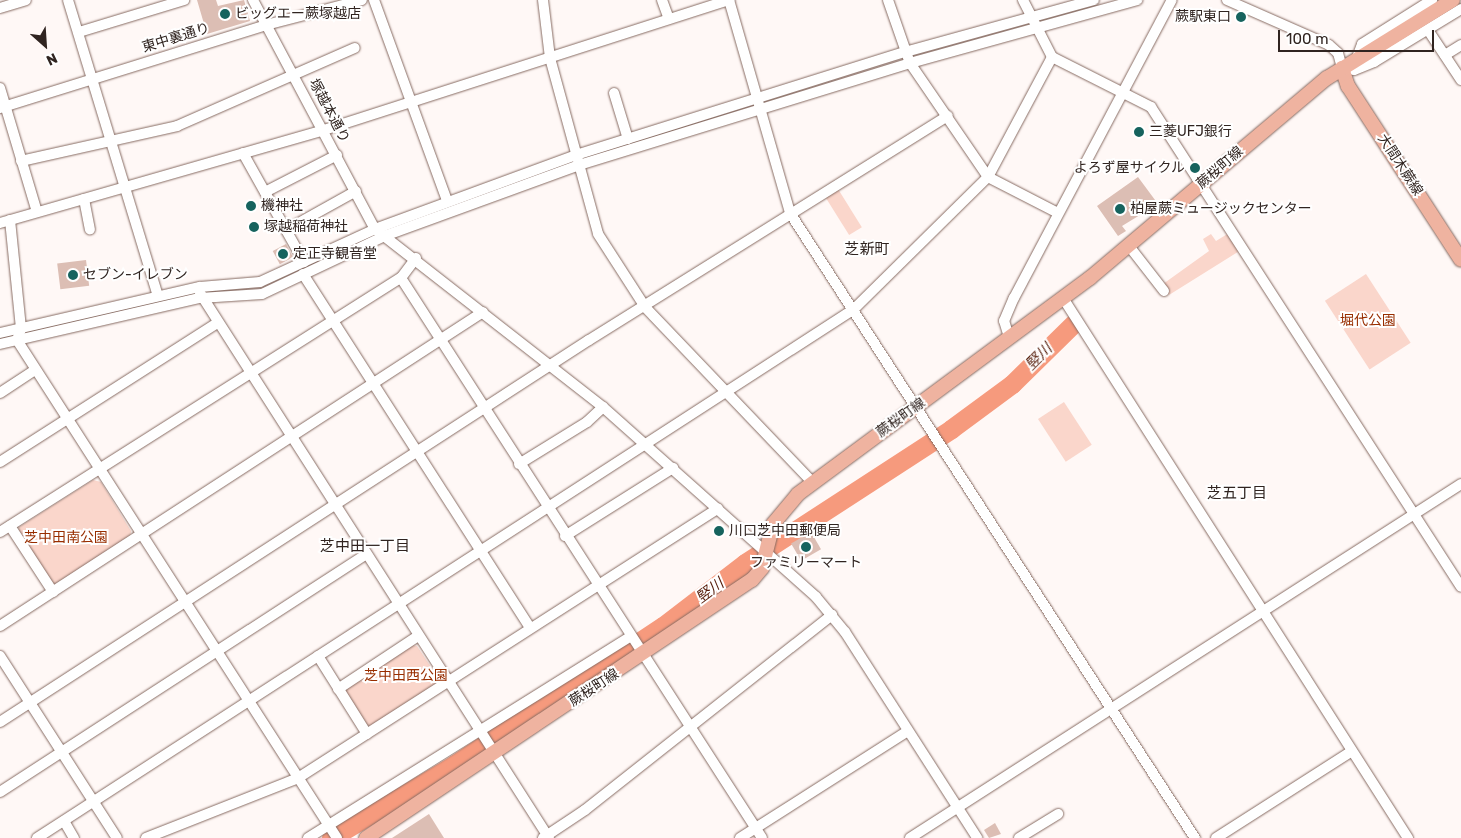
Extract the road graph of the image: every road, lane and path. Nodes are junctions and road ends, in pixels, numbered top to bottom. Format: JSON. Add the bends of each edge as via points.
{"nodes":[{"id":1,"x":26,"y":0,"type":"edge"},
{"id":2,"x":68,"y":0,"type":"edge"},
{"id":3,"x":184,"y":0,"type":"edge"},
{"id":4,"x":253,"y":0,"type":"edge"},
{"id":5,"x":362,"y":0,"type":"edge"},
{"id":6,"x":374,"y":0,"type":"edge"},
{"id":7,"x":543,"y":0,"type":"edge"},
{"id":8,"x":662,"y":0,"type":"edge"},
{"id":9,"x":730,"y":0,"type":"edge"},
{"id":10,"x":888,"y":0,"type":"edge"},
{"id":11,"x":1023,"y":0,"type":"edge"},
{"id":12,"x":1094,"y":0,"type":"edge"},
{"id":13,"x":1137,"y":0,"type":"edge"},
{"id":14,"x":1172,"y":0,"type":"edge"},
{"id":15,"x":1228,"y":0,"type":"edge"},
{"id":16,"x":1453,"y":0,"type":"edge"},
{"id":17,"x":1429,"y":1,"type":"edge"},
{"id":18,"x":0,"y":8,"type":"edge"},
{"id":19,"x":1461,"y":9,"type":"edge"},
{"id":20,"x":669,"y":20,"type":"junction"},
{"id":21,"x":1034,"y":22,"type":"junction"},
{"id":22,"x":266,"y":25,"type":"junction"},
{"id":23,"x":1428,"y":30,"type":"junction"},
{"id":24,"x":79,"y":32,"type":"junction"},
{"id":25,"x":1461,"y":45,"type":"edge"},
{"id":26,"x":354,"y":48,"type":"dead end"},
{"id":27,"x":905,"y":52,"type":"junction"},
{"id":28,"x":1444,"y":55,"type":"junction"},
{"id":29,"x":1052,"y":57,"type":"junction"},
{"id":30,"x":550,"y":58,"type":"junction"},
{"id":31,"x":1356,"y":60,"type":"junction"},
{"id":32,"x":910,"y":63,"type":"junction"},
{"id":33,"x":1342,"y":68,"type":"junction"},
{"id":34,"x":292,"y":73,"type":"junction"},
{"id":35,"x":94,"y":78,"type":"junction"},
{"id":36,"x":1461,"y":80,"type":"edge"},
{"id":37,"x":0,"y":88,"type":"edge"},
{"id":38,"x":614,"y":93,"type":"dead end"},
{"id":39,"x":1122,"y":93,"type":"junction"},
{"id":40,"x":756,"y":98,"type":"junction"},
{"id":41,"x":410,"y":103,"type":"junction"},
{"id":42,"x":3,"y":107,"type":"edge"},
{"id":43,"x":759,"y":109,"type":"junction"},
{"id":44,"x":948,"y":116,"type":"junction"},
{"id":45,"x":324,"y":130,"type":"junction"},
{"id":46,"x":628,"y":138,"type":"junction"},
{"id":47,"x":112,"y":140,"type":"junction"},
{"id":48,"x":243,"y":153,"type":"junction"},
{"id":49,"x":337,"y":155,"type":"junction"},
{"id":50,"x":576,"y":155,"type":"junction"},
{"id":51,"x":21,"y":161,"type":"junction"},
{"id":52,"x":579,"y":165,"type":"junction"},
{"id":53,"x":988,"y":177,"type":"junction"},
{"id":54,"x":1202,"y":183,"type":"junction"},
{"id":55,"x":126,"y":187,"type":"junction"},
{"id":56,"x":356,"y":191,"type":"junction"},
{"id":57,"x":265,"y":192,"type":"junction"},
{"id":58,"x":84,"y":199,"type":"junction"},
{"id":59,"x":447,"y":201,"type":"junction"},
{"id":60,"x":37,"y":212,"type":"junction"},
{"id":61,"x":790,"y":212,"type":"junction"},
{"id":62,"x":1058,"y":214,"type":"junction"},
{"id":63,"x":5,"y":221,"type":"edge"},
{"id":64,"x":90,"y":229,"type":"dead end"},
{"id":65,"x":286,"y":230,"type":"junction"},
{"id":66,"x":381,"y":232,"type":"junction"},
{"id":67,"x":1129,"y":246,"type":"junction"},
{"id":68,"x":416,"y":258,"type":"junction"},
{"id":69,"x":1461,"y":260,"type":"edge"},
{"id":70,"x":304,"y":262,"type":"junction"},
{"id":71,"x":303,"y":274,"type":"junction"},
{"id":72,"x":401,"y":278,"type":"junction"},
{"id":73,"x":1164,"y":291,"type":"dead end"},
{"id":74,"x":200,"y":293,"type":"junction"},
{"id":75,"x":158,"y":296,"type":"junction"},
{"id":76,"x":1063,"y":298,"type":"junction"},
{"id":77,"x":645,"y":307,"type":"junction"},
{"id":78,"x":854,"y":309,"type":"junction"},
{"id":79,"x":484,"y":312,"type":"junction"},
{"id":80,"x":333,"y":321,"type":"junction"},
{"id":81,"x":216,"y":324,"type":"junction"},
{"id":82,"x":21,"y":329,"type":"junction"},
{"id":83,"x":0,"y":334,"type":"edge"},
{"id":84,"x":1009,"y":337,"type":"junction"},
{"id":85,"x":17,"y":340,"type":"junction"},
{"id":86,"x":442,"y":342,"type":"junction"},
{"id":87,"x":0,"y":344,"type":"edge"},
{"id":88,"x":551,"y":366,"type":"junction"},
{"id":89,"x":35,"y":370,"type":"junction"},
{"id":90,"x":248,"y":374,"type":"junction"},
{"id":91,"x":374,"y":386,"type":"junction"},
{"id":92,"x":0,"y":393,"type":"edge"},
{"id":93,"x":726,"y":393,"type":"junction"},
{"id":94,"x":918,"y":406,"type":"junction"},
{"id":95,"x":603,"y":407,"type":"junction"},
{"id":96,"x":485,"y":409,"type":"junction"},
{"id":97,"x":67,"y":419,"type":"junction"},
{"id":98,"x":291,"y":439,"type":"junction"},
{"id":99,"x":644,"y":442,"type":"junction"},
{"id":100,"x":416,"y":454,"type":"junction"},
{"id":101,"x":0,"y":462,"type":"edge"},
{"id":102,"x":519,"y":464,"type":"junction"},
{"id":103,"x":100,"y":468,"type":"junction"},
{"id":104,"x":673,"y":468,"type":"junction"},
{"id":105,"x":813,"y":483,"type":"junction"},
{"id":106,"x":1461,"y":484,"type":"edge"},
{"id":107,"x":334,"y":506,"type":"junction"},
{"id":108,"x":545,"y":506,"type":"junction"},
{"id":109,"x":718,"y":508,"type":"junction"},
{"id":110,"x":1414,"y":514,"type":"junction"},
{"id":111,"x":10,"y":526,"type":"junction"},
{"id":112,"x":0,"y":532,"type":"edge"},
{"id":113,"x":142,"y":534,"type":"junction"},
{"id":114,"x":565,"y":536,"type":"junction"},
{"id":115,"x":478,"y":552,"type":"junction"},
{"id":116,"x":765,"y":552,"type":"junction"},
{"id":117,"x":365,"y":554,"type":"junction"},
{"id":118,"x":597,"y":585,"type":"junction"},
{"id":119,"x":1461,"y":587,"type":"edge"},
{"id":120,"x":52,"y":592,"type":"junction"},
{"id":121,"x":185,"y":602,"type":"junction"},
{"id":122,"x":398,"y":604,"type":"junction"},
{"id":123,"x":1263,"y":611,"type":"junction"},
{"id":124,"x":832,"y":615,"type":"junction"},
{"id":125,"x":0,"y":626,"type":"edge"},
{"id":126,"x":530,"y":627,"type":"junction"},
{"id":127,"x":418,"y":636,"type":"junction"},
{"id":128,"x":632,"y":638,"type":"junction"},
{"id":129,"x":216,"y":651,"type":"junction"},
{"id":130,"x":642,"y":654,"type":"junction"},
{"id":131,"x":0,"y":656,"type":"edge"},
{"id":132,"x":318,"y":656,"type":"junction"},
{"id":133,"x":447,"y":682,"type":"junction"},
{"id":134,"x":338,"y":688,"type":"junction"},
{"id":135,"x":248,"y":700,"type":"junction"},
{"id":136,"x":30,"y":703,"type":"junction"},
{"id":137,"x":1112,"y":708,"type":"junction"},
{"id":138,"x":0,"y":722,"type":"edge"},
{"id":139,"x":688,"y":725,"type":"junction"},
{"id":140,"x":908,"y":731,"type":"junction"},
{"id":141,"x":367,"y":734,"type":"junction"},
{"id":142,"x":481,"y":735,"type":"junction"},
{"id":143,"x":1352,"y":751,"type":"junction"},
{"id":144,"x":493,"y":752,"type":"junction"},
{"id":145,"x":61,"y":753,"type":"junction"},
{"id":146,"x":298,"y":778,"type":"junction"},
{"id":147,"x":0,"y":792,"type":"edge"},
{"id":148,"x":93,"y":802,"type":"junction"},
{"id":149,"x":958,"y":808,"type":"junction"},
{"id":150,"x":1058,"y":814,"type":"dead end"},
{"id":151,"x":64,"y":821,"type":"junction"},
{"id":152,"x":756,"y":828,"type":"junction"},
{"id":153,"x":333,"y":832,"type":"edge"},
{"id":154,"x":546,"y":837,"type":"edge"},
{"id":155,"x":37,"y":838,"type":"edge"},
{"id":156,"x":74,"y":838,"type":"edge"},
{"id":157,"x":116,"y":838,"type":"edge"},
{"id":158,"x":146,"y":838,"type":"edge"},
{"id":159,"x":308,"y":838,"type":"edge"},
{"id":160,"x":366,"y":838,"type":"edge"},
{"id":161,"x":740,"y":838,"type":"edge"},
{"id":162,"x":762,"y":838,"type":"edge"},
{"id":163,"x":910,"y":838,"type":"edge"},
{"id":164,"x":977,"y":838,"type":"edge"},
{"id":165,"x":1019,"y":838,"type":"edge"},
{"id":166,"x":1195,"y":838,"type":"edge"},
{"id":167,"x":1216,"y":838,"type":"edge"},
{"id":168,"x":1408,"y":838,"type":"edge"}],
"edges":[{"from":1,"to":18,"type":"street"},
{"from":2,"to":24,"type":"street"},
{"from":3,"to":24,"type":"street"},
{"from":4,"to":22,"type":"street","name":"塚越本通り"},
{"from":5,"to":22,"type":"street","name":"東中裏通り"},
{"from":6,"to":41,"type":"street"},
{"from":7,"to":30,"type":"street"},
{"from":8,"to":20,"type":"street"},
{"from":9,"to":20,"type":"street"},
{"from":9,"to":40,"type":"street"},
{"from":10,"to":27,"type":"street"},
{"from":11,"to":21,"type":"street"},
{"from":12,"to":21,"type":"street"},
{"from":13,"to":21,"type":"street"},
{"from":14,"to":39,"type":"street"},
{"from":15,"to":33,"type":"street","via":[[1329,45],[1338,53]]},
{"from":16,"to":31,"type":"main road","name":"蕨桜町線"},
{"from":17,"to":31,"type":"street","via":[[1362,44]]},
{"from":19,"to":23,"type":"street"},
{"from":20,"to":30,"type":"street"},
{"from":21,"to":27,"type":"street"},
{"from":21,"to":29,"type":"street"},
{"from":21,"to":32,"type":"street"},
{"from":22,"to":34,"type":"street","name":"塚越本通り"},
{"from":22,"to":35,"type":"street","name":"東中裏通り"},
{"from":23,"to":28,"type":"street"},
{"from":23,"to":33,"type":"street","via":[[1374,62],[1354,70]]},
{"from":24,"to":35,"type":"street"},
{"from":25,"to":28,"type":"street"},
{"from":26,"to":34,"type":"street"},
{"from":27,"to":32,"type":"street"},
{"from":27,"to":40,"type":"street"},
{"from":28,"to":36,"type":"street"},
{"from":29,"to":39,"type":"street"},
{"from":29,"to":53,"type":"street"},
{"from":30,"to":41,"type":"street"},
{"from":30,"to":50,"type":"street"},
{"from":31,"to":33,"type":"main road","name":"蕨桜町線"},
{"from":32,"to":43,"type":"street"},
{"from":32,"to":44,"type":"street"},
{"from":33,"to":54,"type":"main road","name":"蕨桜町線"},
{"from":33,"to":69,"type":"main road","name":"大間木蕨線","via":[[1348,86]]},
{"from":34,"to":45,"type":"street","name":"塚越本通り"},
{"from":34,"to":47,"type":"street","via":[[177,126]]},
{"from":35,"to":42,"type":"street","name":"東中裏通り"},
{"from":35,"to":47,"type":"street"},
{"from":37,"to":42,"type":"street"},
{"from":38,"to":46,"type":"street"},
{"from":39,"to":54,"type":"street","via":[[1151,107]]},
{"from":39,"to":62,"type":"street"},
{"from":40,"to":43,"type":"street"},
{"from":40,"to":46,"type":"street"},
{"from":41,"to":45,"type":"street"},
{"from":41,"to":59,"type":"street"},
{"from":42,"to":51,"type":"street"},
{"from":43,"to":52,"type":"street"},
{"from":43,"to":61,"type":"street"},
{"from":44,"to":53,"type":"street"},
{"from":44,"to":61,"type":"street"},
{"from":45,"to":48,"type":"street"},
{"from":45,"to":49,"type":"street","name":"塚越本通り"},
{"from":46,"to":50,"type":"street"},
{"from":47,"to":51,"type":"street"},
{"from":47,"to":55,"type":"street"},
{"from":48,"to":55,"type":"street"},
{"from":48,"to":57,"type":"street"},
{"from":49,"to":56,"type":"street","name":"塚越本通り"},
{"from":49,"to":57,"type":"street"},
{"from":50,"to":52,"type":"street"},
{"from":50,"to":59,"type":"street"},
{"from":51,"to":60,"type":"street"},
{"from":52,"to":66,"type":"street"},
{"from":52,"to":77,"type":"street","via":[[598,234]]},
{"from":53,"to":62,"type":"street"},
{"from":53,"to":78,"type":"street"},
{"from":54,"to":67,"type":"main road","name":"蕨桜町線"},
{"from":54,"to":110,"type":"street"},
{"from":55,"to":58,"type":"street"},
{"from":55,"to":75,"type":"street"},
{"from":56,"to":65,"type":"street"},
{"from":56,"to":66,"type":"street","name":"塚越本通り"},
{"from":57,"to":65,"type":"street"},
{"from":58,"to":60,"type":"street"},
{"from":58,"to":64,"type":"street"},
{"from":59,"to":66,"type":"street"},
{"from":60,"to":63,"type":"street"},
{"from":61,"to":77,"type":"street"},
{"from":61,"to":78,"type":"street"},
{"from":62,"to":84,"type":"street","via":[[1005,318]]},
{"from":63,"to":82,"type":"street"},
{"from":65,"to":70,"type":"street"},
{"from":66,"to":68,"type":"street"},
{"from":66,"to":70,"type":"street"},
{"from":66,"to":71,"type":"street"},
{"from":67,"to":73,"type":"street"},
{"from":67,"to":76,"type":"main road","name":"蕨桜町線"},
{"from":68,"to":72,"type":"street"},
{"from":68,"to":79,"type":"street"},
{"from":70,"to":74,"type":"street","via":[[260,282]]},
{"from":71,"to":74,"type":"street","via":[[262,294]]},
{"from":71,"to":80,"type":"street"},
{"from":72,"to":80,"type":"street"},
{"from":72,"to":86,"type":"street"},
{"from":74,"to":75,"type":"street"},
{"from":74,"to":81,"type":"street"},
{"from":74,"to":85,"type":"street"},
{"from":75,"to":82,"type":"street"},
{"from":76,"to":84,"type":"main road","name":"蕨桜町線"},
{"from":76,"to":123,"type":"street"},
{"from":77,"to":88,"type":"street"},
{"from":77,"to":93,"type":"street"},
{"from":78,"to":93,"type":"street"},
{"from":78,"to":94,"type":"street"},
{"from":79,"to":86,"type":"street"},
{"from":79,"to":88,"type":"street"},
{"from":80,"to":90,"type":"street"},
{"from":80,"to":91,"type":"street"},
{"from":81,"to":90,"type":"street"},
{"from":81,"to":97,"type":"street"},
{"from":82,"to":83,"type":"street"},
{"from":82,"to":85,"type":"street"},
{"from":84,"to":94,"type":"main road","name":"蕨桜町線"},
{"from":85,"to":87,"type":"street"},
{"from":85,"to":89,"type":"street"},
{"from":86,"to":91,"type":"street"},
{"from":86,"to":96,"type":"street"},
{"from":88,"to":95,"type":"street"},
{"from":88,"to":96,"type":"street"},
{"from":89,"to":92,"type":"street"},
{"from":89,"to":97,"type":"street"},
{"from":90,"to":98,"type":"street"},
{"from":90,"to":103,"type":"street"},
{"from":91,"to":98,"type":"street"},
{"from":91,"to":100,"type":"street"},
{"from":93,"to":99,"type":"street"},
{"from":93,"to":105,"type":"street"},
{"from":94,"to":105,"type":"main road","name":"蕨桜町線"},
{"from":94,"to":137,"type":"street"},
{"from":95,"to":99,"type":"street"},
{"from":95,"to":102,"type":"street","via":[[587,422]]},
{"from":96,"to":100,"type":"street"},
{"from":96,"to":102,"type":"street"},
{"from":97,"to":101,"type":"street"},
{"from":97,"to":103,"type":"street"},
{"from":98,"to":107,"type":"street"},
{"from":98,"to":113,"type":"street"},
{"from":99,"to":104,"type":"street"},
{"from":99,"to":108,"type":"street"},
{"from":100,"to":107,"type":"street"},
{"from":100,"to":115,"type":"street"},
{"from":102,"to":108,"type":"street"},
{"from":103,"to":111,"type":"street"},
{"from":103,"to":113,"type":"street"},
{"from":104,"to":109,"type":"street"},
{"from":104,"to":114,"type":"street"},
{"from":105,"to":116,"type":"main road","name":"蕨桜町線","via":[[779,514]]},
{"from":106,"to":110,"type":"street"},
{"from":107,"to":117,"type":"street"},
{"from":107,"to":121,"type":"street"},
{"from":108,"to":114,"type":"street"},
{"from":108,"to":115,"type":"street"},
{"from":109,"to":116,"type":"street"},
{"from":109,"to":118,"type":"street"},
{"from":110,"to":119,"type":"street"},
{"from":110,"to":123,"type":"street"},
{"from":111,"to":112,"type":"street"},
{"from":111,"to":120,"type":"street"},
{"from":113,"to":120,"type":"street"},
{"from":113,"to":121,"type":"street"},
{"from":114,"to":118,"type":"street"},
{"from":115,"to":122,"type":"street"},
{"from":115,"to":126,"type":"street"},
{"from":116,"to":124,"type":"street"},
{"from":116,"to":130,"type":"main road","name":"蕨桜町線","via":[[762,568],[752,580]]},
{"from":117,"to":122,"type":"street"},
{"from":117,"to":129,"type":"street"},
{"from":118,"to":126,"type":"street"},
{"from":118,"to":128,"type":"street"},
{"from":120,"to":125,"type":"street"},
{"from":121,"to":129,"type":"street"},
{"from":121,"to":136,"type":"street"},
{"from":122,"to":127,"type":"street"},
{"from":122,"to":132,"type":"street"},
{"from":123,"to":137,"type":"street"},
{"from":123,"to":143,"type":"street"},
{"from":124,"to":139,"type":"street"},
{"from":124,"to":140,"type":"street"},
{"from":126,"to":133,"type":"street"},
{"from":127,"to":133,"type":"street"},
{"from":127,"to":134,"type":"street"},
{"from":128,"to":130,"type":"street"},
{"from":128,"to":142,"type":"street"},
{"from":129,"to":135,"type":"street"},
{"from":129,"to":145,"type":"street"},
{"from":130,"to":139,"type":"street"},
{"from":130,"to":144,"type":"main road","name":"蕨桜町線"},
{"from":131,"to":136,"type":"street"},
{"from":132,"to":134,"type":"street"},
{"from":132,"to":135,"type":"street"},
{"from":133,"to":141,"type":"street"},
{"from":133,"to":142,"type":"street"},
{"from":134,"to":141,"type":"street"},
{"from":135,"to":146,"type":"street"},
{"from":135,"to":148,"type":"street"},
{"from":136,"to":138,"type":"street"},
{"from":136,"to":145,"type":"street"},
{"from":137,"to":149,"type":"street"},
{"from":137,"to":166,"type":"street"},
{"from":139,"to":152,"type":"street"},
{"from":139,"to":154,"type":"street","via":[[585,810]]},
{"from":140,"to":149,"type":"street"},
{"from":140,"to":152,"type":"street"},
{"from":141,"to":146,"type":"street"},
{"from":142,"to":144,"type":"street"},
{"from":142,"to":153,"type":"street"},
{"from":143,"to":167,"type":"street"},
{"from":143,"to":168,"type":"street"},
{"from":144,"to":154,"type":"street"},
{"from":144,"to":160,"type":"main road","name":"蕨桜町線"},
{"from":145,"to":147,"type":"street"},
{"from":145,"to":148,"type":"street"},
{"from":146,"to":153,"type":"street"},
{"from":146,"to":158,"type":"street"},
{"from":148,"to":151,"type":"street"},
{"from":148,"to":157,"type":"street"},
{"from":149,"to":163,"type":"street"},
{"from":149,"to":164,"type":"street"},
{"from":150,"to":165,"type":"street"},
{"from":151,"to":155,"type":"street"},
{"from":151,"to":156,"type":"street"},
{"from":152,"to":161,"type":"street"},
{"from":152,"to":162,"type":"street"},
{"from":153,"to":159,"type":"street"}]}
